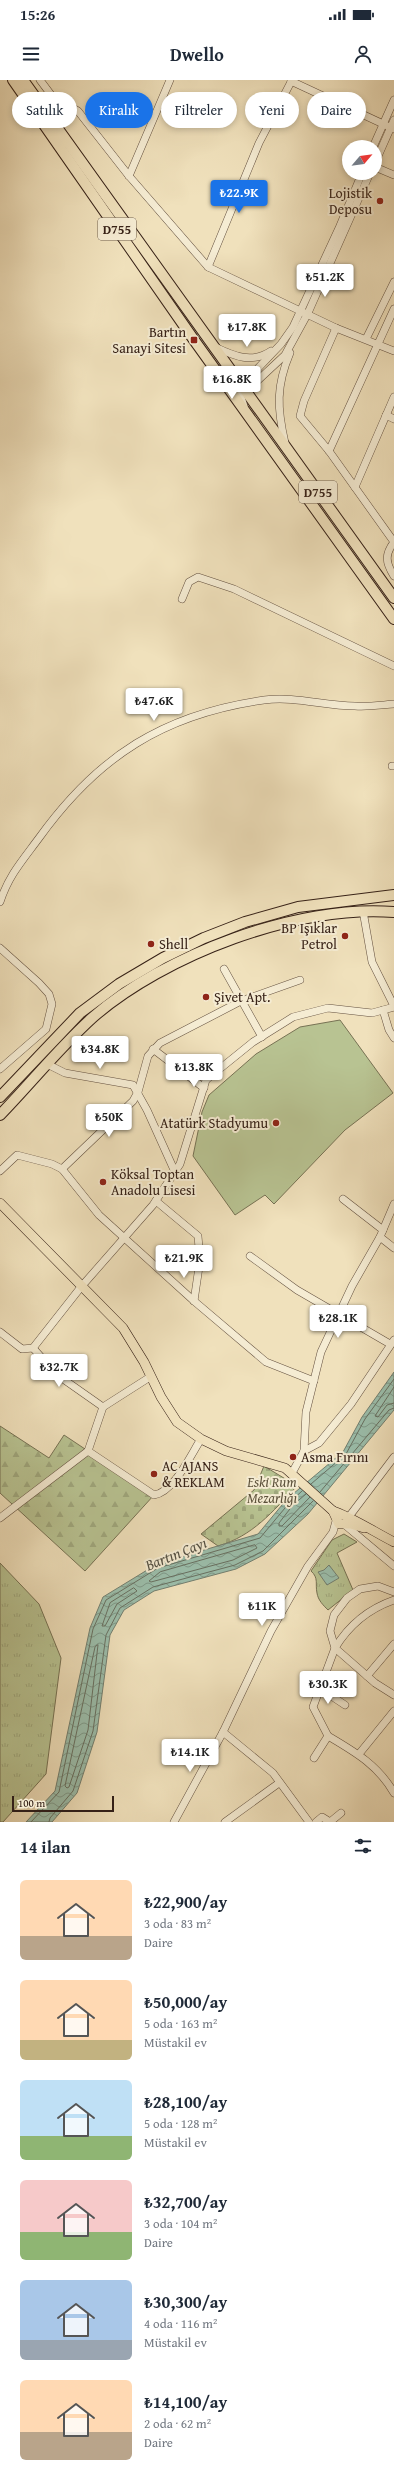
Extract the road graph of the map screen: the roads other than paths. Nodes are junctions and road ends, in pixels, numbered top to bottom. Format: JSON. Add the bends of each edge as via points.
{"nodes":[{"id":1,"x":13,"y":80,"type":"edge"},
{"id":2,"x":23,"y":80,"type":"edge"},
{"id":3,"x":40,"y":80,"type":"edge"},
{"id":4,"x":170,"y":80,"type":"edge"},
{"id":5,"x":291,"y":80,"type":"edge"},
{"id":6,"x":394,"y":100,"type":"edge"},
{"id":7,"x":394,"y":120,"type":"edge"},
{"id":8,"x":383,"y":124,"type":"junction"},
{"id":9,"x":392,"y":128,"type":"edge"},
{"id":10,"x":376,"y":140,"type":"edge"},
{"id":11,"x":382,"y":149,"type":"edge"},
{"id":12,"x":382,"y":170,"type":"edge"},
{"id":13,"x":394,"y":175,"type":"edge"},
{"id":14,"x":129,"y":176,"type":"junction"},
{"id":15,"x":359,"y":180,"type":"edge"},
{"id":16,"x":367,"y":180,"type":"edge"},
{"id":17,"x":208,"y":267,"type":"junction"},
{"id":18,"x":394,"y":282,"type":"edge"},
{"id":19,"x":392,"y":291,"type":"edge"},
{"id":20,"x":300,"y":309,"type":"junction"},
{"id":21,"x":394,"y":309,"type":"edge"},
{"id":22,"x":308,"y":313,"type":"junction"},
{"id":23,"x":304,"y":320,"type":"junction"},
{"id":24,"x":336,"y":328,"type":"junction"},
{"id":25,"x":366,"y":339,"type":"junction"},
{"id":26,"x":281,"y":344,"type":"junction"},
{"id":27,"x":378,"y":344,"type":"junction"},
{"id":28,"x":213,"y":346,"type":"junction"},
{"id":29,"x":394,"y":351,"type":"edge"},
{"id":30,"x":221,"y":378,"type":"junction"},
{"id":31,"x":241,"y":386,"type":"junction"},
{"id":32,"x":394,"y":397,"type":"edge"},
{"id":33,"x":246,"y":413,"type":"junction"},
{"id":34,"x":386,"y":415,"type":"junction"},
{"id":35,"x":394,"y":418,"type":"edge"},
{"id":36,"x":287,"y":449,"type":"junction"},
{"id":37,"x":328,"y":451,"type":"junction"},
{"id":38,"x":355,"y":487,"type":"junction"},
{"id":39,"x":394,"y":542,"type":"edge"},
{"id":40,"x":394,"y":576,"type":"edge"},
{"id":41,"x":394,"y":598,"type":"edge"},
{"id":42,"x":182,"y":599,"type":"dead end"},
{"id":43,"x":394,"y":619,"type":"edge"},
{"id":44,"x":394,"y":666,"type":"edge"},
{"id":45,"x":394,"y":704,"type":"edge"},
{"id":46,"x":394,"y":895,"type":"edge"},
{"id":47,"x":0,"y":902,"type":"edge"},
{"id":48,"x":363,"y":911,"type":"junction"},
{"id":49,"x":394,"y":912,"type":"edge"},
{"id":50,"x":0,"y":948,"type":"edge"},
{"id":51,"x":224,"y":969,"type":"dead end"},
{"id":52,"x":300,"y":980,"type":"dead end"},
{"id":53,"x":241,"y":1001,"type":"junction"},
{"id":54,"x":394,"y":1007,"type":"edge"},
{"id":55,"x":383,"y":1010,"type":"junction"},
{"id":56,"x":262,"y":1037,"type":"junction"},
{"id":57,"x":394,"y":1038,"type":"edge"},
{"id":58,"x":153,"y":1049,"type":"junction"},
{"id":59,"x":47,"y":1064,"type":"junction"},
{"id":60,"x":0,"y":1069,"type":"edge"},
{"id":61,"x":204,"y":1088,"type":"junction"},
{"id":62,"x":138,"y":1092,"type":"junction"},
{"id":63,"x":0,"y":1097,"type":"edge"},
{"id":64,"x":0,"y":1115,"type":"edge"},
{"id":65,"x":62,"y":1169,"type":"junction"},
{"id":66,"x":0,"y":1171,"type":"edge"},
{"id":67,"x":175,"y":1172,"type":"junction"},
{"id":68,"x":343,"y":1199,"type":"dead end"},
{"id":69,"x":156,"y":1201,"type":"junction"},
{"id":70,"x":0,"y":1203,"type":"edge"},
{"id":71,"x":394,"y":1204,"type":"edge"},
{"id":72,"x":382,"y":1234,"type":"junction"},
{"id":73,"x":124,"y":1238,"type":"junction"},
{"id":74,"x":394,"y":1248,"type":"edge"},
{"id":75,"x":250,"y":1256,"type":"dead end"},
{"id":76,"x":81,"y":1287,"type":"junction"},
{"id":77,"x":194,"y":1301,"type":"junction"},
{"id":78,"x":339,"y":1314,"type":"junction"},
{"id":79,"x":0,"y":1332,"type":"edge"},
{"id":80,"x":6,"y":1338,"type":"junction"},
{"id":81,"x":392,"y":1342,"type":"edge"},
{"id":82,"x":0,"y":1344,"type":"edge"},
{"id":83,"x":33,"y":1348,"type":"junction"},
{"id":84,"x":150,"y":1377,"type":"junction"},
{"id":85,"x":314,"y":1381,"type":"junction"},
{"id":86,"x":102,"y":1407,"type":"junction"},
{"id":87,"x":201,"y":1439,"type":"junction"},
{"id":88,"x":88,"y":1451,"type":"junction"},
{"id":89,"x":304,"y":1451,"type":"junction"},
{"id":90,"x":394,"y":1457,"type":"edge"},
{"id":91,"x":294,"y":1475,"type":"junction"},
{"id":92,"x":0,"y":1518,"type":"edge"},
{"id":93,"x":342,"y":1519,"type":"junction"},
{"id":94,"x":394,"y":1542,"type":"edge"},
{"id":95,"x":394,"y":1566,"type":"edge"},
{"id":96,"x":394,"y":1592,"type":"edge"},
{"id":97,"x":394,"y":1600,"type":"edge"},
{"id":98,"x":394,"y":1644,"type":"edge"},
{"id":99,"x":335,"y":1648,"type":"junction"},
{"id":100,"x":367,"y":1676,"type":"junction"},
{"id":101,"x":321,"y":1689,"type":"junction"},
{"id":102,"x":394,"y":1695,"type":"edge"},
{"id":103,"x":345,"y":1705,"type":"dead end"},
{"id":104,"x":394,"y":1711,"type":"edge"},
{"id":105,"x":223,"y":1732,"type":"junction"},
{"id":106,"x":328,"y":1736,"type":"junction"},
{"id":107,"x":359,"y":1754,"type":"junction"},
{"id":108,"x":314,"y":1758,"type":"dead end"},
{"id":109,"x":279,"y":1783,"type":"junction"},
{"id":110,"x":394,"y":1793,"type":"edge"},
{"id":111,"x":341,"y":1813,"type":"dead end"},
{"id":112,"x":174,"y":1822,"type":"edge"},
{"id":113,"x":225,"y":1822,"type":"edge"},
{"id":114,"x":308,"y":1822,"type":"edge"},
{"id":115,"x":316,"y":1822,"type":"edge"}],
"edges":[{"from":1,"to":30,"type":"highway","number":"D755"},
{"from":2,"to":28,"type":"highway","number":"D755"},
{"from":3,"to":14,"type":"street","via":[[52,96],[78,111]]},
{"from":4,"to":14,"type":"street"},
{"from":5,"to":8,"type":"street"},
{"from":5,"to":17,"type":"street","via":[[259,143]]},
{"from":6,"to":8,"type":"street"},
{"from":7,"to":9,"type":"street"},
{"from":8,"to":9,"type":"street"},
{"from":8,"to":10,"type":"street"},
{"from":9,"to":11,"type":"street"},
{"from":12,"to":13,"type":"street"},
{"from":14,"to":17,"type":"street"},
{"from":15,"to":20,"type":"street"},
{"from":16,"to":22,"type":"street"},
{"from":17,"to":20,"type":"street"},
{"from":18,"to":19,"type":"street"},
{"from":19,"to":25,"type":"street"},
{"from":20,"to":22,"type":"street"},
{"from":20,"to":26,"type":"street","via":[[293,327]]},
{"from":21,"to":27,"type":"street"},
{"from":22,"to":23,"type":"street"},
{"from":22,"to":24,"type":"street"},
{"from":23,"to":31,"type":"street","via":[[285,355],[255,383]]},
{"from":23,"to":36,"type":"street","via":[[282,372],[279,391],[279,417]]},
{"from":24,"to":25,"type":"street"},
{"from":24,"to":37,"type":"street","via":[[300,416]]},
{"from":25,"to":27,"type":"street"},
{"from":26,"to":28,"type":"street","via":[[264,356],[251,358],[236,357]]},
{"from":26,"to":31,"type":"street"},
{"from":27,"to":29,"type":"street"},
{"from":27,"to":37,"type":"street"},
{"from":28,"to":31,"type":"highway","number":"D755"},
{"from":30,"to":31,"type":"street","via":[[234,386]]},
{"from":30,"to":33,"type":"highway","number":"D755"},
{"from":31,"to":33,"type":"street","via":[[240,394]]},
{"from":31,"to":36,"type":"highway","number":"D755"},
{"from":32,"to":34,"type":"street"},
{"from":33,"to":43,"type":"highway","number":"D755"},
{"from":34,"to":35,"type":"street"},
{"from":34,"to":38,"type":"street"},
{"from":36,"to":41,"type":"highway","number":"D755"},
{"from":37,"to":38,"type":"street"},
{"from":38,"to":39,"type":"street"},
{"from":39,"to":40,"type":"street","via":[[387,551],[386,560]]},
{"from":42,"to":44,"type":"street","via":[[188,582],[198,577],[220,583]]},
{"from":45,"to":47,"type":"street","via":[[354,706],[300,698],[265,700],[195,714],[150,734],[105,766],[62,806],[8,880]]},
{"from":46,"to":63,"type":"highway","via":[[298,907],[245,922],[163,958],[119,984],[80,1013]]},
{"from":48,"to":49,"type":"highway"},
{"from":48,"to":54,"type":"street","via":[[372,962]]},
{"from":48,"to":59,"type":"highway","via":[[309,918],[261,930],[166,968],[125,993],[92,1019]]},
{"from":50,"to":60,"type":"street","via":[[40,983],[49,994],[52,1004],[46,1029]]},
{"from":51,"to":53,"type":"street"},
{"from":52,"to":53,"type":"street"},
{"from":53,"to":56,"type":"street"},
{"from":53,"to":58,"type":"street"},
{"from":54,"to":55,"type":"street"},
{"from":55,"to":56,"type":"street","via":[[372,1013],[328,1008],[293,1017]]},
{"from":55,"to":57,"type":"street","via":[[388,1030]]},
{"from":56,"to":61,"type":"street","via":[[206,1080]]},
{"from":58,"to":61,"type":"street"},
{"from":58,"to":62,"type":"street","via":[[148,1056]]},
{"from":59,"to":62,"type":"street","via":[[65,1073],[133,1085]]},
{"from":59,"to":64,"type":"highway"},
{"from":61,"to":67,"type":"street","via":[[193,1128]]},
{"from":62,"to":65,"type":"street","via":[[114,1120]]},
{"from":62,"to":67,"type":"street"},
{"from":65,"to":66,"type":"street","via":[[17,1155]]},
{"from":65,"to":73,"type":"street","via":[[99,1215]]},
{"from":67,"to":69,"type":"street"},
{"from":68,"to":72,"type":"street"},
{"from":69,"to":73,"type":"street"},
{"from":69,"to":77,"type":"street","via":[[198,1236],[200,1260]]},
{"from":70,"to":76,"type":"main road"},
{"from":71,"to":72,"type":"street"},
{"from":72,"to":74,"type":"street"},
{"from":72,"to":78,"type":"street"},
{"from":73,"to":76,"type":"street"},
{"from":73,"to":77,"type":"street"},
{"from":75,"to":78,"type":"street","via":[[297,1290]]},
{"from":76,"to":83,"type":"street"},
{"from":76,"to":84,"type":"main road","via":[[123,1328]]},
{"from":77,"to":85,"type":"street","via":[[266,1362]]},
{"from":78,"to":81,"type":"street"},
{"from":78,"to":85,"type":"street","via":[[321,1352]]},
{"from":79,"to":80,"type":"street"},
{"from":80,"to":82,"type":"street"},
{"from":80,"to":83,"type":"street","via":[[22,1349]]},
{"from":81,"to":89,"type":"street","via":[[351,1404],[319,1443]]},
{"from":83,"to":86,"type":"street","via":[[56,1374]]},
{"from":84,"to":86,"type":"street"},
{"from":84,"to":87,"type":"main road","via":[[177,1422]]},
{"from":85,"to":89,"type":"street","via":[[306,1412]]},
{"from":86,"to":88,"type":"street"},
{"from":87,"to":88,"type":"street","via":[[166,1491],[154,1495]]},
{"from":87,"to":91,"type":"main road","via":[[226,1451],[285,1468]]},
{"from":88,"to":92,"type":"street"},
{"from":89,"to":91,"type":"street"},
{"from":90,"to":93,"type":"street","via":[[353,1510]]},
{"from":91,"to":93,"type":"main road"},
{"from":93,"to":94,"type":"main road"},
{"from":93,"to":95,"type":"street"},
{"from":93,"to":105,"type":"street","via":[[308,1566],[271,1630]]},
{"from":96,"to":99,"type":"street","via":[[378,1586],[360,1589],[347,1598],[334,1615],[330,1631]]},
{"from":97,"to":99,"type":"street","via":[[362,1617],[348,1630]]},
{"from":98,"to":100,"type":"street"},
{"from":99,"to":100,"type":"street"},
{"from":99,"to":101,"type":"street"},
{"from":100,"to":102,"type":"street"},
{"from":101,"to":103,"type":"street"},
{"from":101,"to":106,"type":"street","via":[[313,1707]]},
{"from":104,"to":107,"type":"street"},
{"from":105,"to":109,"type":"street","via":[[273,1773]]},
{"from":105,"to":112,"type":"street"},
{"from":106,"to":107,"type":"street"},
{"from":106,"to":108,"type":"street"},
{"from":107,"to":110,"type":"street","via":[[378,1770]]},
{"from":109,"to":113,"type":"street"},
{"from":109,"to":114,"type":"street"},
{"from":111,"to":115,"type":"street","via":[[330,1822],[322,1817]]}]}
